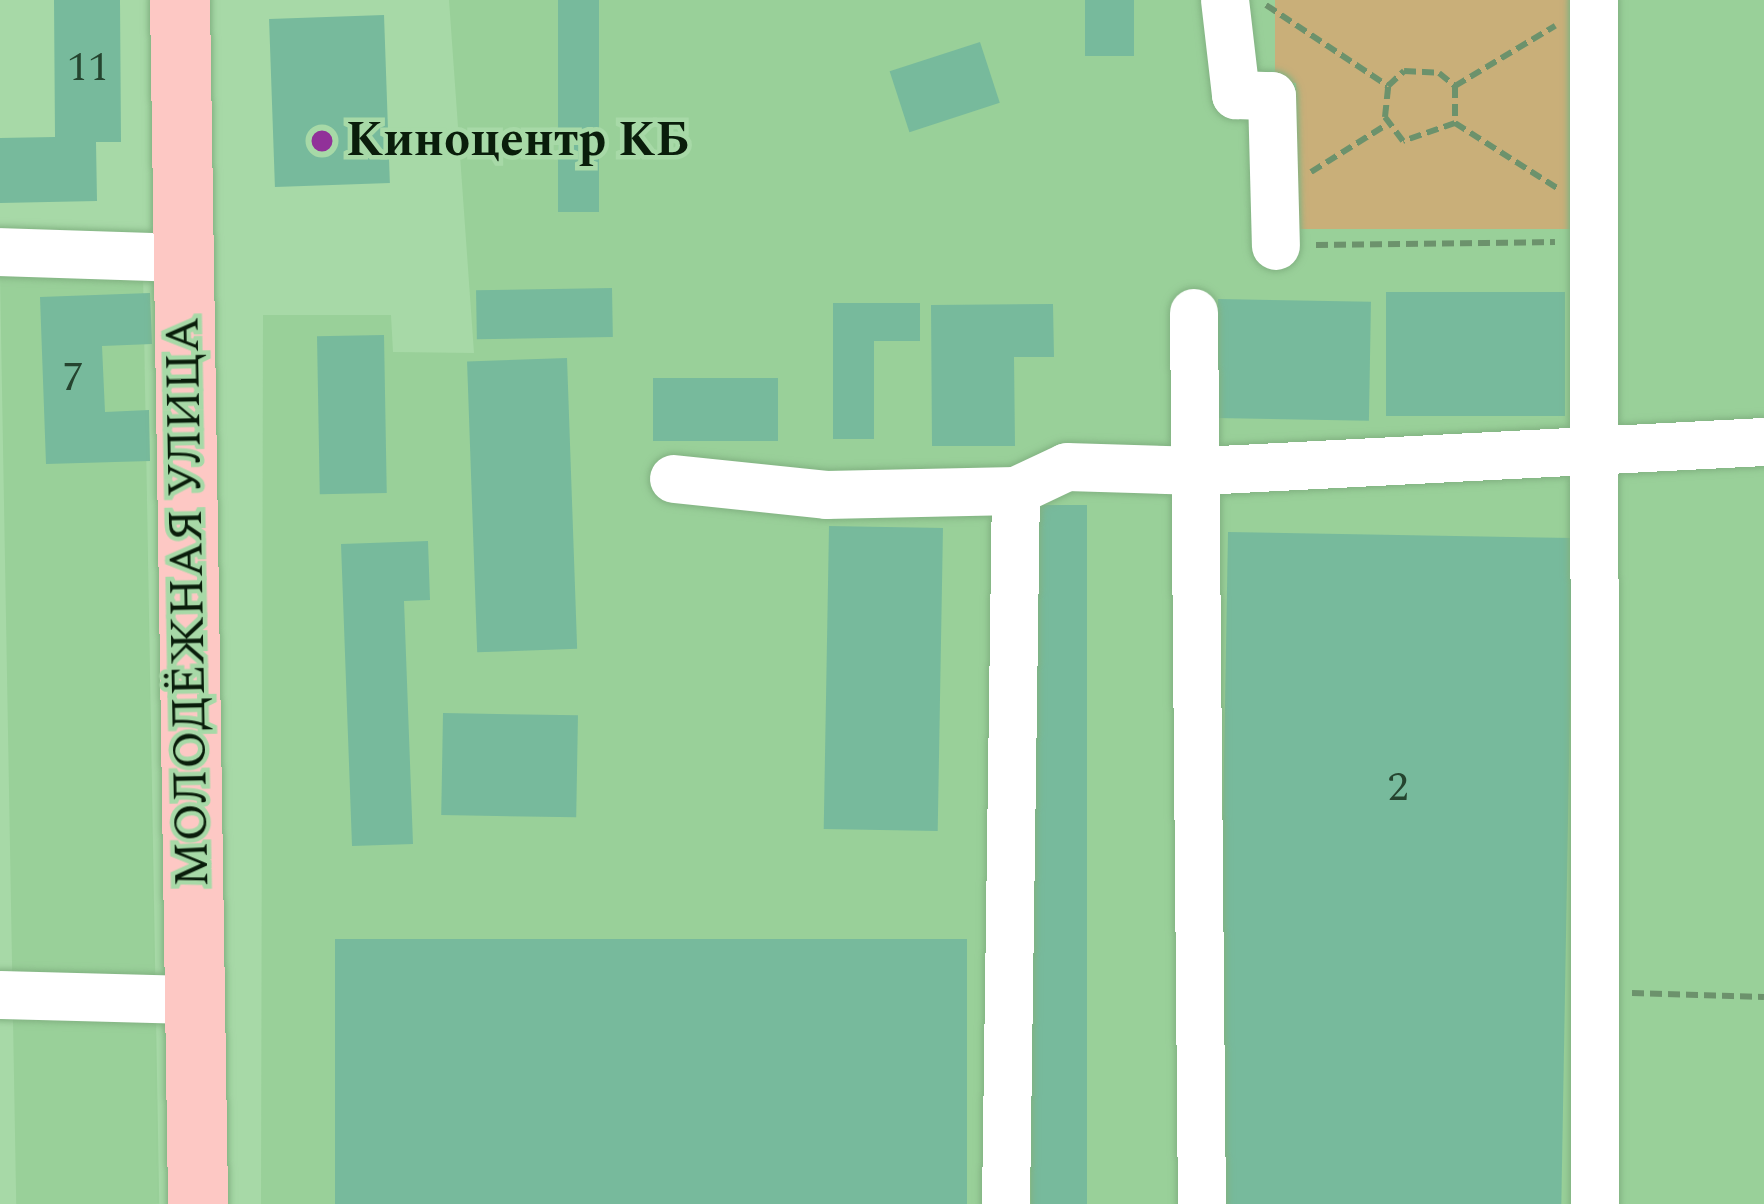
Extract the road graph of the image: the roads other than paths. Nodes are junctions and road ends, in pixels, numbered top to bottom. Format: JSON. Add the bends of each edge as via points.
{"nodes":[{"id":1,"x":180,"y":0,"type":"edge"},
{"id":2,"x":1225,"y":0,"type":"edge"},
{"id":3,"x":1594,"y":1,"type":"edge"},
{"id":4,"x":1276,"y":246,"type":"road end"},
{"id":5,"x":0,"y":252,"type":"edge"},
{"id":6,"x":182,"y":258,"type":"junction"},
{"id":7,"x":1194,"y":313,"type":"dead end"},
{"id":8,"x":1764,"y":442,"type":"edge"},
{"id":9,"x":1597,"y":448,"type":"junction"},
{"id":10,"x":1202,"y":471,"type":"junction"},
{"id":11,"x":674,"y":479,"type":"dead end"},
{"id":12,"x":1016,"y":491,"type":"junction"},
{"id":13,"x":0,"y":995,"type":"edge"},
{"id":14,"x":195,"y":1000,"type":"junction"},
{"id":15,"x":198,"y":1204,"type":"edge"},
{"id":16,"x":1006,"y":1204,"type":"edge"},
{"id":17,"x":1202,"y":1204,"type":"edge"},
{"id":18,"x":1595,"y":1204,"type":"edge"}],
"edges":[{"from":1,"to":6,"type":"main road","name":"МОЛОДЁЖНАЯ УЛИЦА"},
{"from":2,"to":4,"type":"street","via":[[1236,95],[1272,96]]},
{"from":3,"to":9,"type":"street"},
{"from":5,"to":6,"type":"street"},
{"from":6,"to":14,"type":"main road","name":"МОЛОДЁЖНАЯ УЛИЦА"},
{"from":7,"to":10,"type":"street"},
{"from":8,"to":9,"type":"street"},
{"from":9,"to":10,"type":"street"},
{"from":9,"to":18,"type":"street"},
{"from":10,"to":12,"type":"street","via":[[1067,466]]},
{"from":10,"to":17,"type":"street"},
{"from":11,"to":12,"type":"street","via":[[826,495]]},
{"from":12,"to":16,"type":"street"},
{"from":13,"to":14,"type":"street"},
{"from":14,"to":15,"type":"main road","name":"МОЛОДЁЖНАЯ УЛИЦА"}]}
